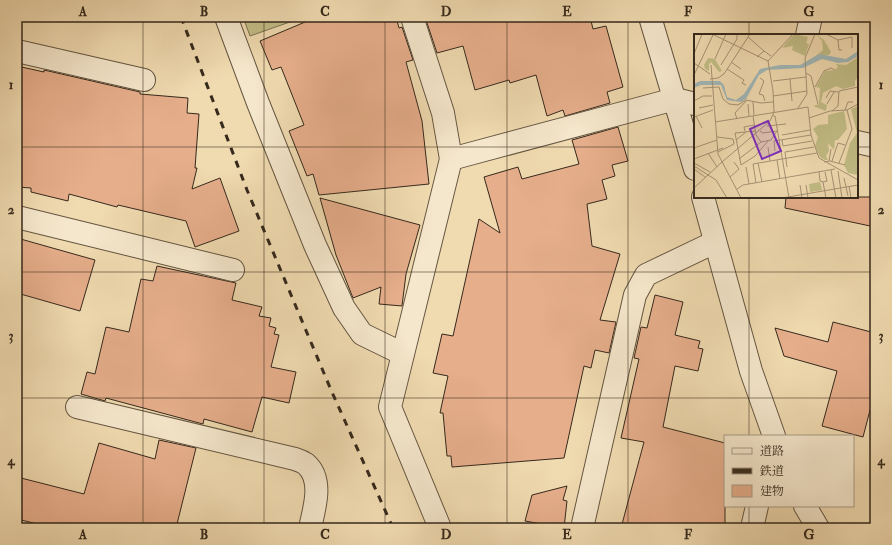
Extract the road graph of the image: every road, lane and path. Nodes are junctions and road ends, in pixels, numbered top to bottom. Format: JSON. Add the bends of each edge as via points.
{"nodes":[{"id":1,"x":226,"y":17,"type":"edge"},
{"id":2,"x":412,"y":17,"type":"edge"},
{"id":3,"x":650,"y":17,"type":"edge"},
{"id":4,"x":812,"y":17,"type":"edge"},
{"id":5,"x":807,"y":34,"type":"edge"},
{"id":6,"x":17,"y":51,"type":"edge"},
{"id":7,"x":144,"y":80,"type":"dead end"},
{"id":8,"x":685,"y":102,"type":"edge"},
{"id":9,"x":858,"y":142,"type":"edge"},
{"id":10,"x":875,"y":146,"type":"edge"},
{"id":11,"x":451,"y":159,"type":"junction"},
{"id":12,"x":694,"y":162,"type":"edge"},
{"id":13,"x":703,"y":198,"type":"edge"},
{"id":14,"x":17,"y":217,"type":"edge"},
{"id":15,"x":715,"y":242,"type":"junction"},
{"id":16,"x":233,"y":270,"type":"dead end"},
{"id":17,"x":403,"y":354,"type":"junction"},
{"id":18,"x":77,"y":407,"type":"dead end"},
{"id":19,"x":774,"y":435,"type":"edge"},
{"id":20,"x":757,"y":507,"type":"edge"},
{"id":21,"x":806,"y":507,"type":"edge"},
{"id":22,"x":310,"y":528,"type":"edge"},
{"id":23,"x":440,"y":528,"type":"edge"},
{"id":24,"x":582,"y":528,"type":"edge"},
{"id":25,"x":752,"y":528,"type":"edge"},
{"id":26,"x":818,"y":528,"type":"edge"}],
"edges":[{"from":1,"to":17,"type":"street","via":[[315,245],[344,308],[362,334]]},
{"from":2,"to":11,"type":"street","via":[[443,113]]},
{"from":3,"to":8,"type":"street"},
{"from":4,"to":5,"type":"street"},
{"from":6,"to":7,"type":"street"},
{"from":8,"to":11,"type":"street"},
{"from":8,"to":12,"type":"street"},
{"from":9,"to":10,"type":"street"},
{"from":11,"to":17,"type":"street"},
{"from":13,"to":15,"type":"street"},
{"from":14,"to":16,"type":"street"},
{"from":15,"to":19,"type":"street","via":[[751,371]]},
{"from":15,"to":24,"type":"street","via":[[646,275],[635,295]]},
{"from":17,"to":23,"type":"street","via":[[390,407]]},
{"from":18,"to":22,"type":"street","via":[[306,464],[314,476],[317,488]]},
{"from":20,"to":25,"type":"street"},
{"from":21,"to":26,"type":"street"}]}
